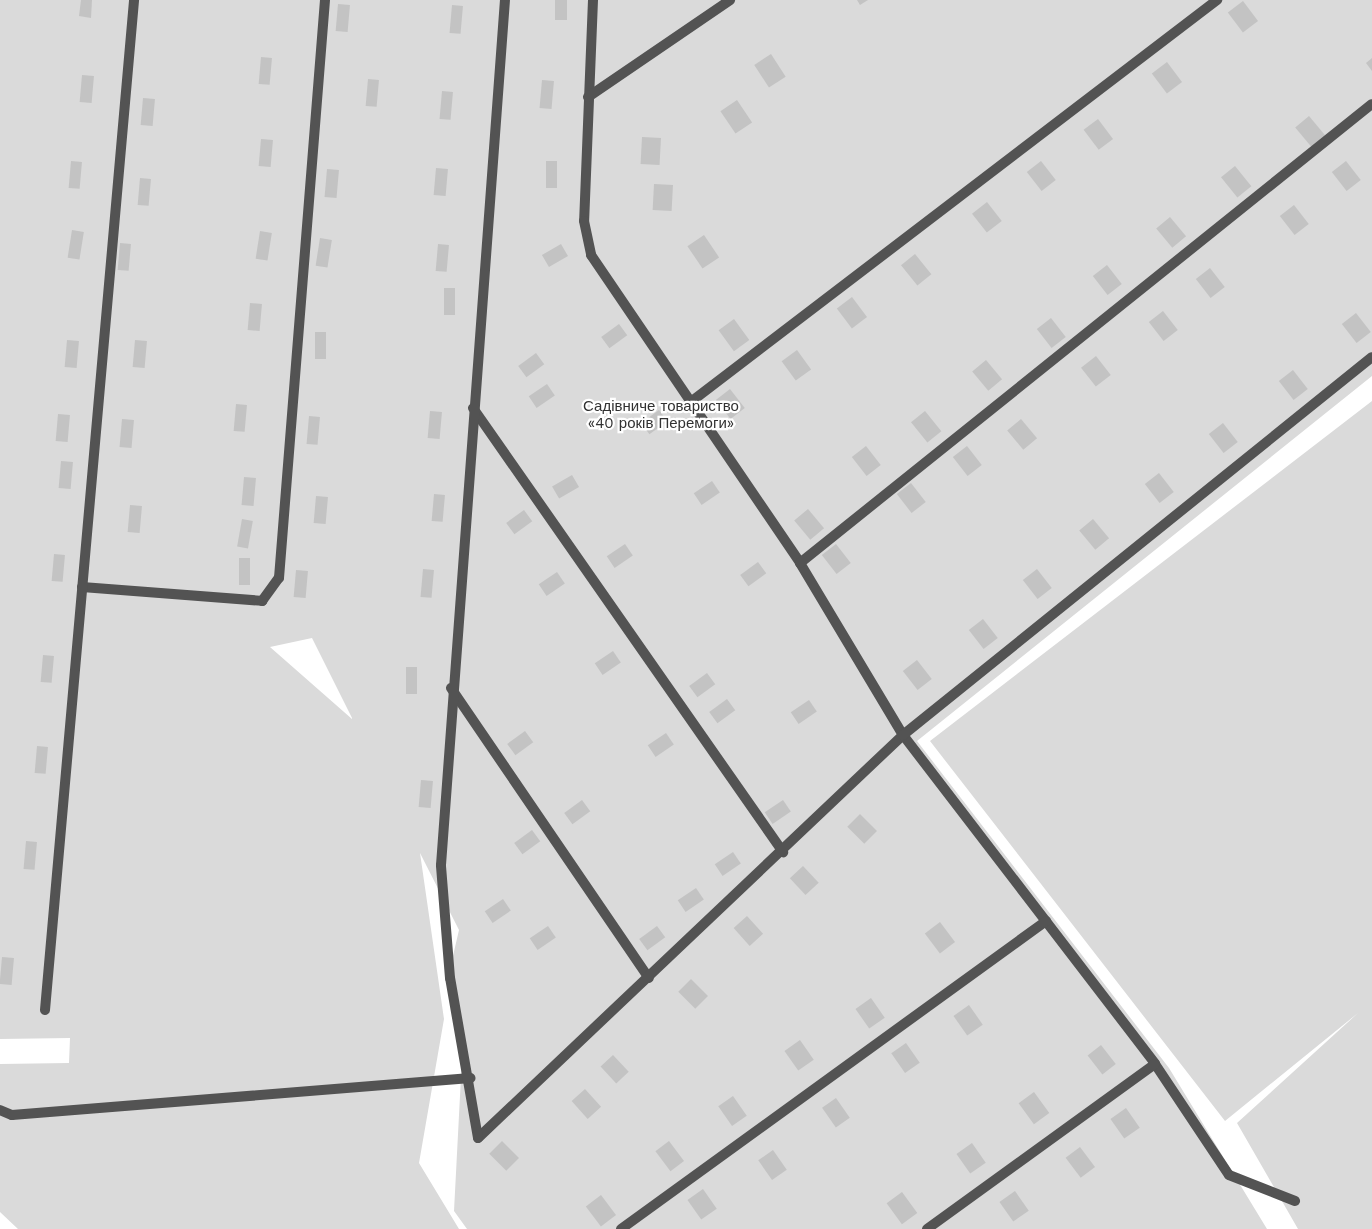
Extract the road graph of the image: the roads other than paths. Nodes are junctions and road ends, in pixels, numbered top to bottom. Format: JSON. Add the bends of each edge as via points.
{"nodes":[{"id":1,"x":134,"y":0,"type":"edge"},
{"id":2,"x":325,"y":0,"type":"edge"},
{"id":3,"x":505,"y":0,"type":"edge"},
{"id":4,"x":592,"y":0,"type":"edge"},
{"id":5,"x":730,"y":0,"type":"edge"},
{"id":6,"x":1217,"y":0,"type":"edge"},
{"id":7,"x":588,"y":98,"type":"junction"},
{"id":8,"x":1372,"y":104,"type":"edge"},
{"id":9,"x":1372,"y":357,"type":"edge"},
{"id":10,"x":692,"y":401,"type":"junction"},
{"id":11,"x":474,"y":408,"type":"junction"},
{"id":12,"x":800,"y":563,"type":"junction"},
{"id":13,"x":82,"y":588,"type":"junction"},
{"id":14,"x":451,"y":688,"type":"junction"},
{"id":15,"x":903,"y":735,"type":"junction"},
{"id":16,"x":783,"y":852,"type":"junction"},
{"id":17,"x":1046,"y":920,"type":"junction"},
{"id":18,"x":649,"y":978,"type":"junction"},
{"id":19,"x":45,"y":1010,"type":"dead end"},
{"id":20,"x":1155,"y":1064,"type":"junction"},
{"id":21,"x":471,"y":1078,"type":"junction"},
{"id":22,"x":0,"y":1110,"type":"edge"},
{"id":23,"x":1295,"y":1201,"type":"dead end"},
{"id":24,"x":621,"y":1229,"type":"edge"},
{"id":25,"x":927,"y":1229,"type":"edge"}],
"edges":[{"from":1,"to":13,"type":"lane"},
{"from":2,"to":13,"type":"lane","via":[[279,578],[262,601]]},
{"from":3,"to":11,"type":"lane"},
{"from":4,"to":7,"type":"lane"},
{"from":5,"to":7,"type":"lane"},
{"from":6,"to":10,"type":"lane"},
{"from":7,"to":10,"type":"lane","via":[[584,221],[591,255]]},
{"from":8,"to":12,"type":"lane"},
{"from":9,"to":15,"type":"lane"},
{"from":10,"to":12,"type":"lane"},
{"from":11,"to":14,"type":"lane"},
{"from":11,"to":16,"type":"lane"},
{"from":12,"to":15,"type":"lane"},
{"from":13,"to":19,"type":"lane"},
{"from":14,"to":18,"type":"lane"},
{"from":14,"to":21,"type":"lane","via":[[441,865],[450,978]]},
{"from":15,"to":16,"type":"lane"},
{"from":15,"to":17,"type":"lane"},
{"from":16,"to":18,"type":"lane"},
{"from":17,"to":20,"type":"lane"},
{"from":17,"to":24,"type":"lane"},
{"from":18,"to":21,"type":"lane","via":[[478,1138]]},
{"from":20,"to":23,"type":"lane","via":[[1230,1175]]},
{"from":20,"to":25,"type":"lane"},
{"from":21,"to":22,"type":"lane","via":[[12,1114]]}]}
